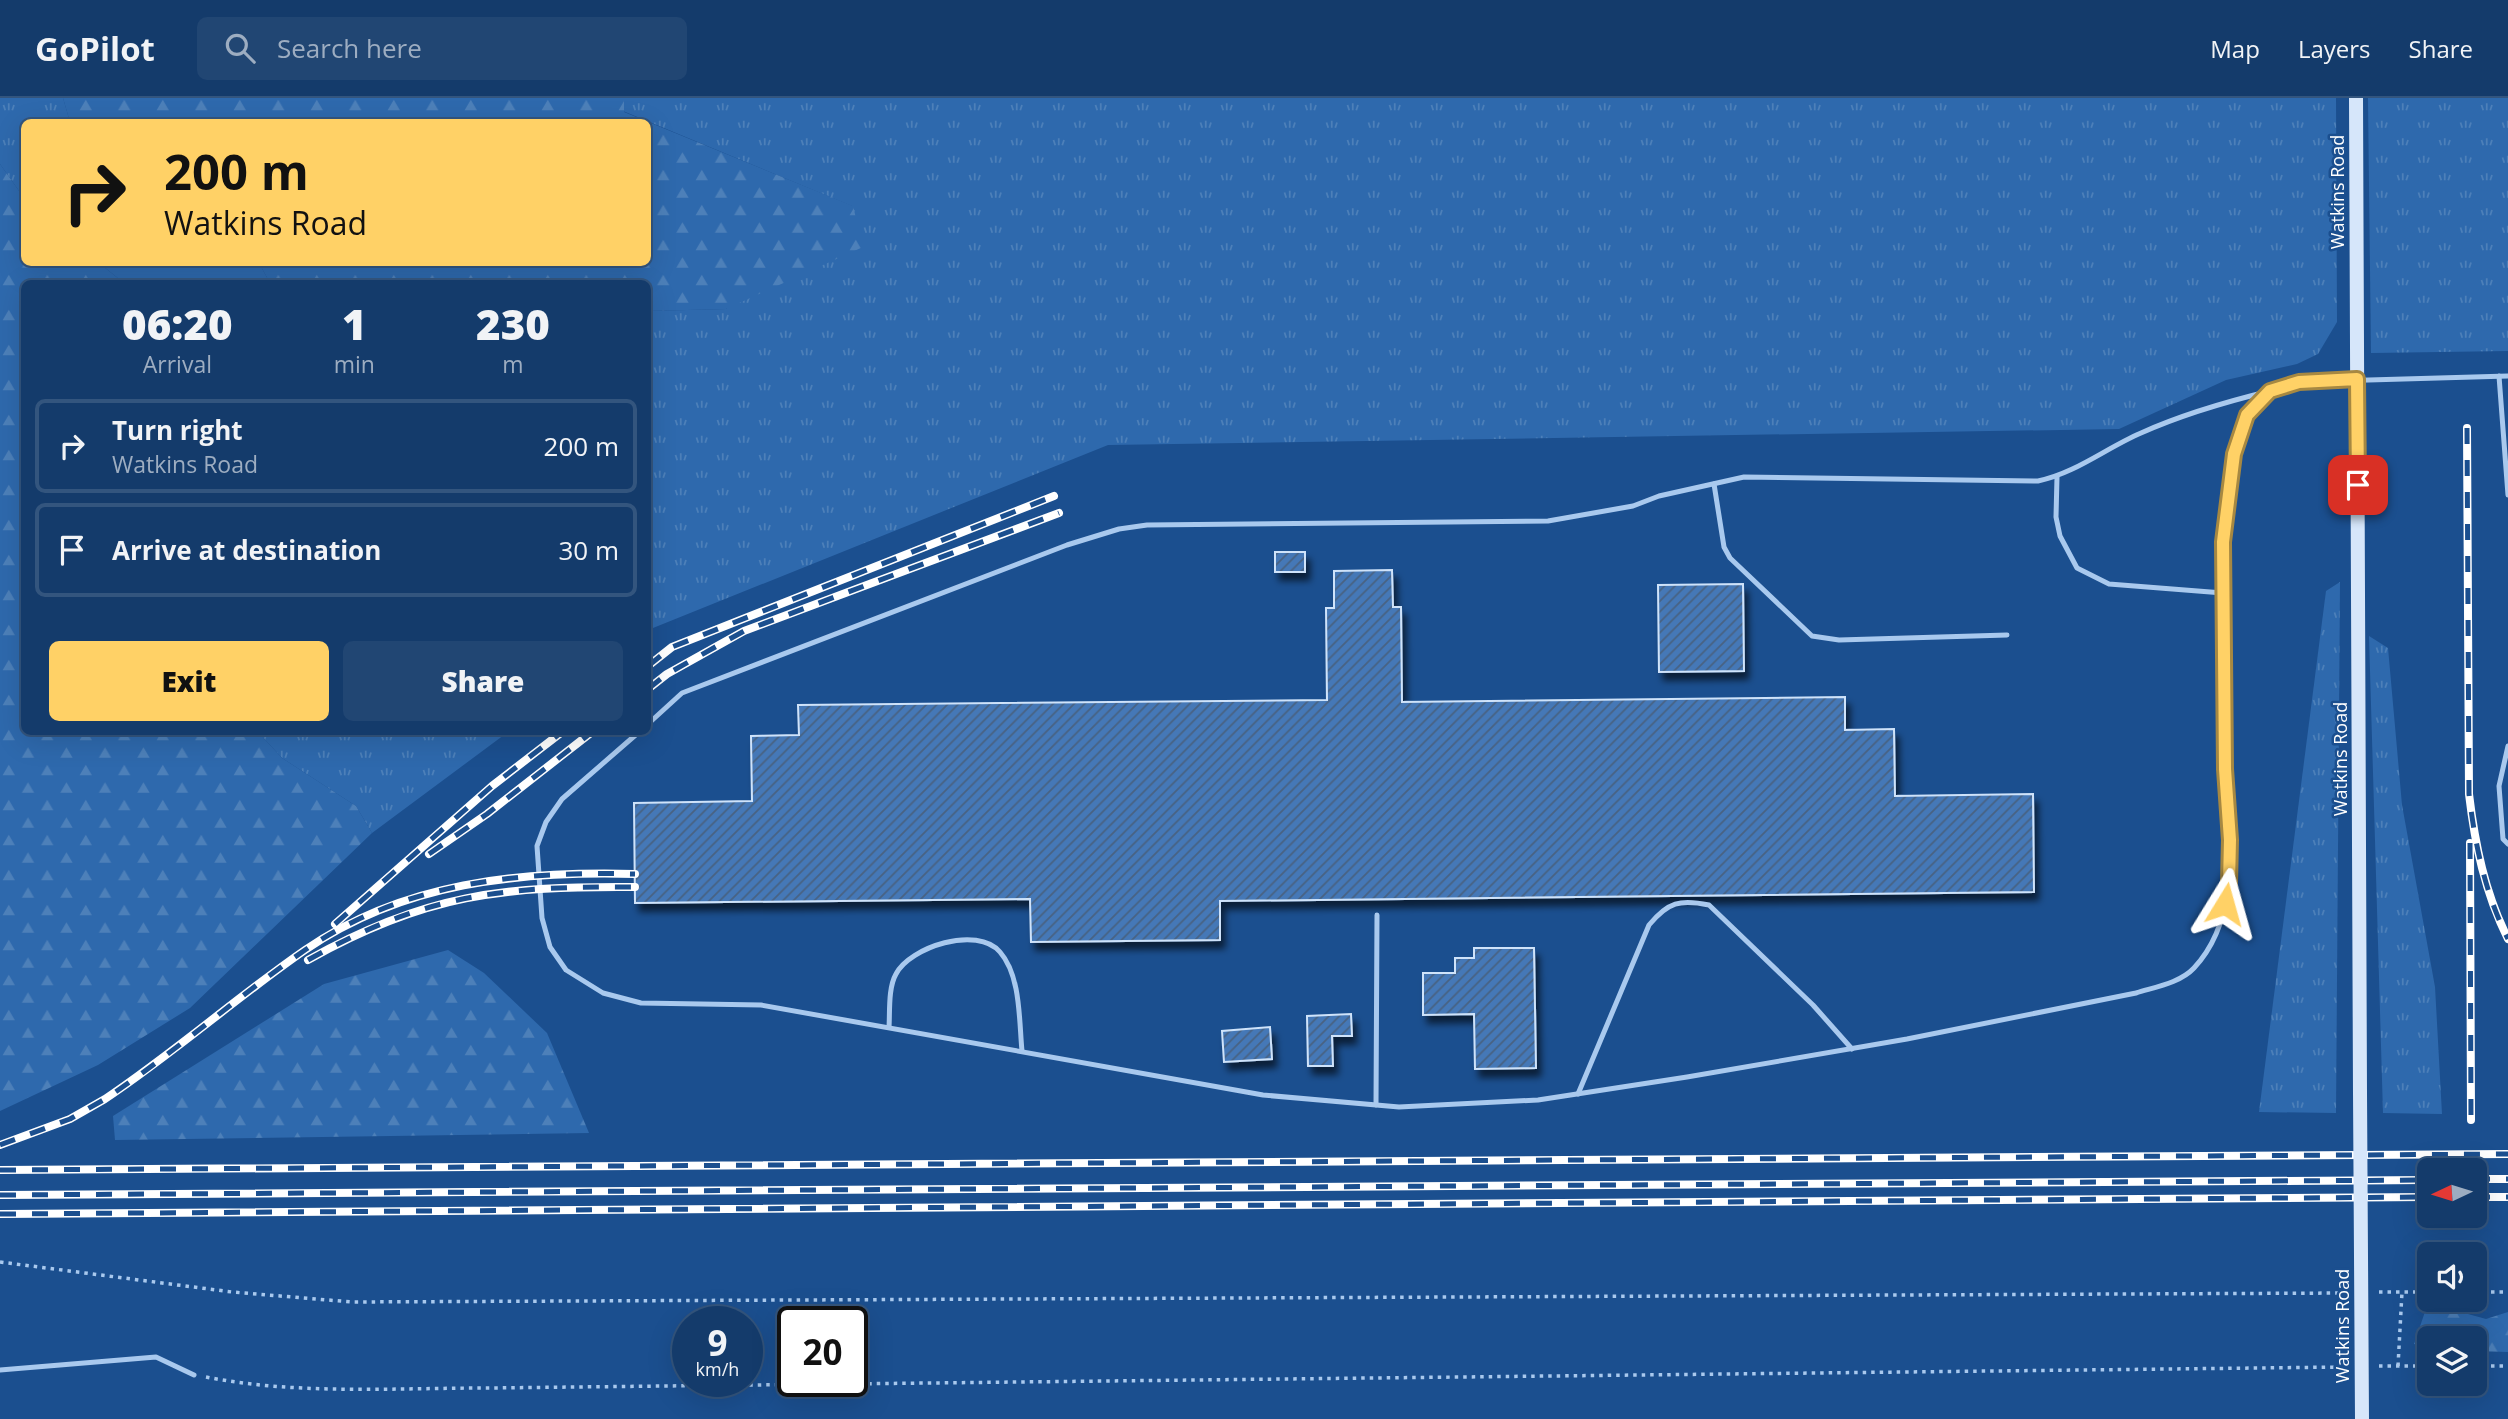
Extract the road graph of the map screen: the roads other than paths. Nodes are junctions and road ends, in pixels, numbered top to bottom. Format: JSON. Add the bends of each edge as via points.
{"nodes":[{"id":1,"x":2356,"y":98,"type":"edge"},
{"id":2,"x":2499,"y":376,"type":"junction"},
{"id":3,"x":2508,"y":376,"type":"edge"},
{"id":4,"x":2357,"y":379,"type":"junction"},
{"id":5,"x":2270,"y":391,"type":"junction"},
{"id":6,"x":2057,"y":477,"type":"junction"},
{"id":7,"x":1714,"y":484,"type":"junction"},
{"id":8,"x":2508,"y":495,"type":"edge"},
{"id":9,"x":2223,"y":593,"type":"junction"},
{"id":10,"x":2007,"y":635,"type":"dead end"},
{"id":11,"x":651,"y":721,"type":"edge"},
{"id":12,"x":636,"y":735,"type":"edge"},
{"id":13,"x":2508,"y":746,"type":"edge"},
{"id":14,"x":2508,"y":844,"type":"edge"},
{"id":15,"x":1377,"y":915,"type":"dead end"},
{"id":16,"x":889,"y":1027,"type":"junction"},
{"id":17,"x":1852,"y":1049,"type":"junction"},
{"id":18,"x":1022,"y":1051,"type":"junction"},
{"id":19,"x":1578,"y":1094,"type":"junction"},
{"id":20,"x":1376,"y":1105,"type":"junction"},
{"id":21,"x":0,"y":1370,"type":"edge"},
{"id":22,"x":194,"y":1375,"type":"road end"},
{"id":23,"x":2362,"y":1419,"type":"edge"}],
"edges":[{"from":1,"to":4,"type":"street","name":"Watkins Road"},
{"from":2,"to":3,"type":"lane"},
{"from":2,"to":4,"type":"lane"},
{"from":2,"to":8,"type":"lane"},
{"from":4,"to":5,"type":"lane","via":[[2299,382]]},
{"from":4,"to":23,"type":"street","name":"Watkins Road","bridge":true},
{"from":5,"to":6,"type":"lane","via":[[2172,420]]},
{"from":5,"to":9,"type":"lane","via":[[2247,415],[2234,454],[2223,542]]},
{"from":6,"to":7,"type":"lane","via":[[2038,481],[1744,477]]},
{"from":6,"to":9,"type":"lane","via":[[2060,536],[2077,568],[2109,584]]},
{"from":7,"to":10,"type":"lane","via":[[1724,547],[1730,558],[1812,636],[1839,640]]},
{"from":7,"to":11,"type":"lane","via":[[1633,506],[1548,521],[1119,529],[994,572],[682,694]]},
{"from":9,"to":17,"type":"lane","via":[[2229,883],[2220,924],[2193,969],[2172,982],[2136,993]]},
{"from":12,"to":16,"type":"lane","via":[[562,799],[537,846],[542,918],[550,947],[566,970],[603,993],[641,1003],[761,1005]]},
{"from":13,"to":14,"type":"lane","via":[[2499,786],[2503,839]]},
{"from":15,"to":20,"type":"lane"},
{"from":16,"to":18,"type":"lane"},
{"from":16,"to":18,"type":"lane","via":[[894,977],[906,958],[925,948],[979,940],[1000,951],[1014,982]]},
{"from":17,"to":19,"type":"lane"},
{"from":17,"to":19,"type":"lane","via":[[1709,905],[1689,901],[1663,908],[1649,925]]},
{"from":18,"to":20,"type":"lane","via":[[1263,1095]]},
{"from":19,"to":20,"type":"lane","via":[[1538,1100]]},
{"from":21,"to":22,"type":"lane","via":[[156,1357]]}]}
